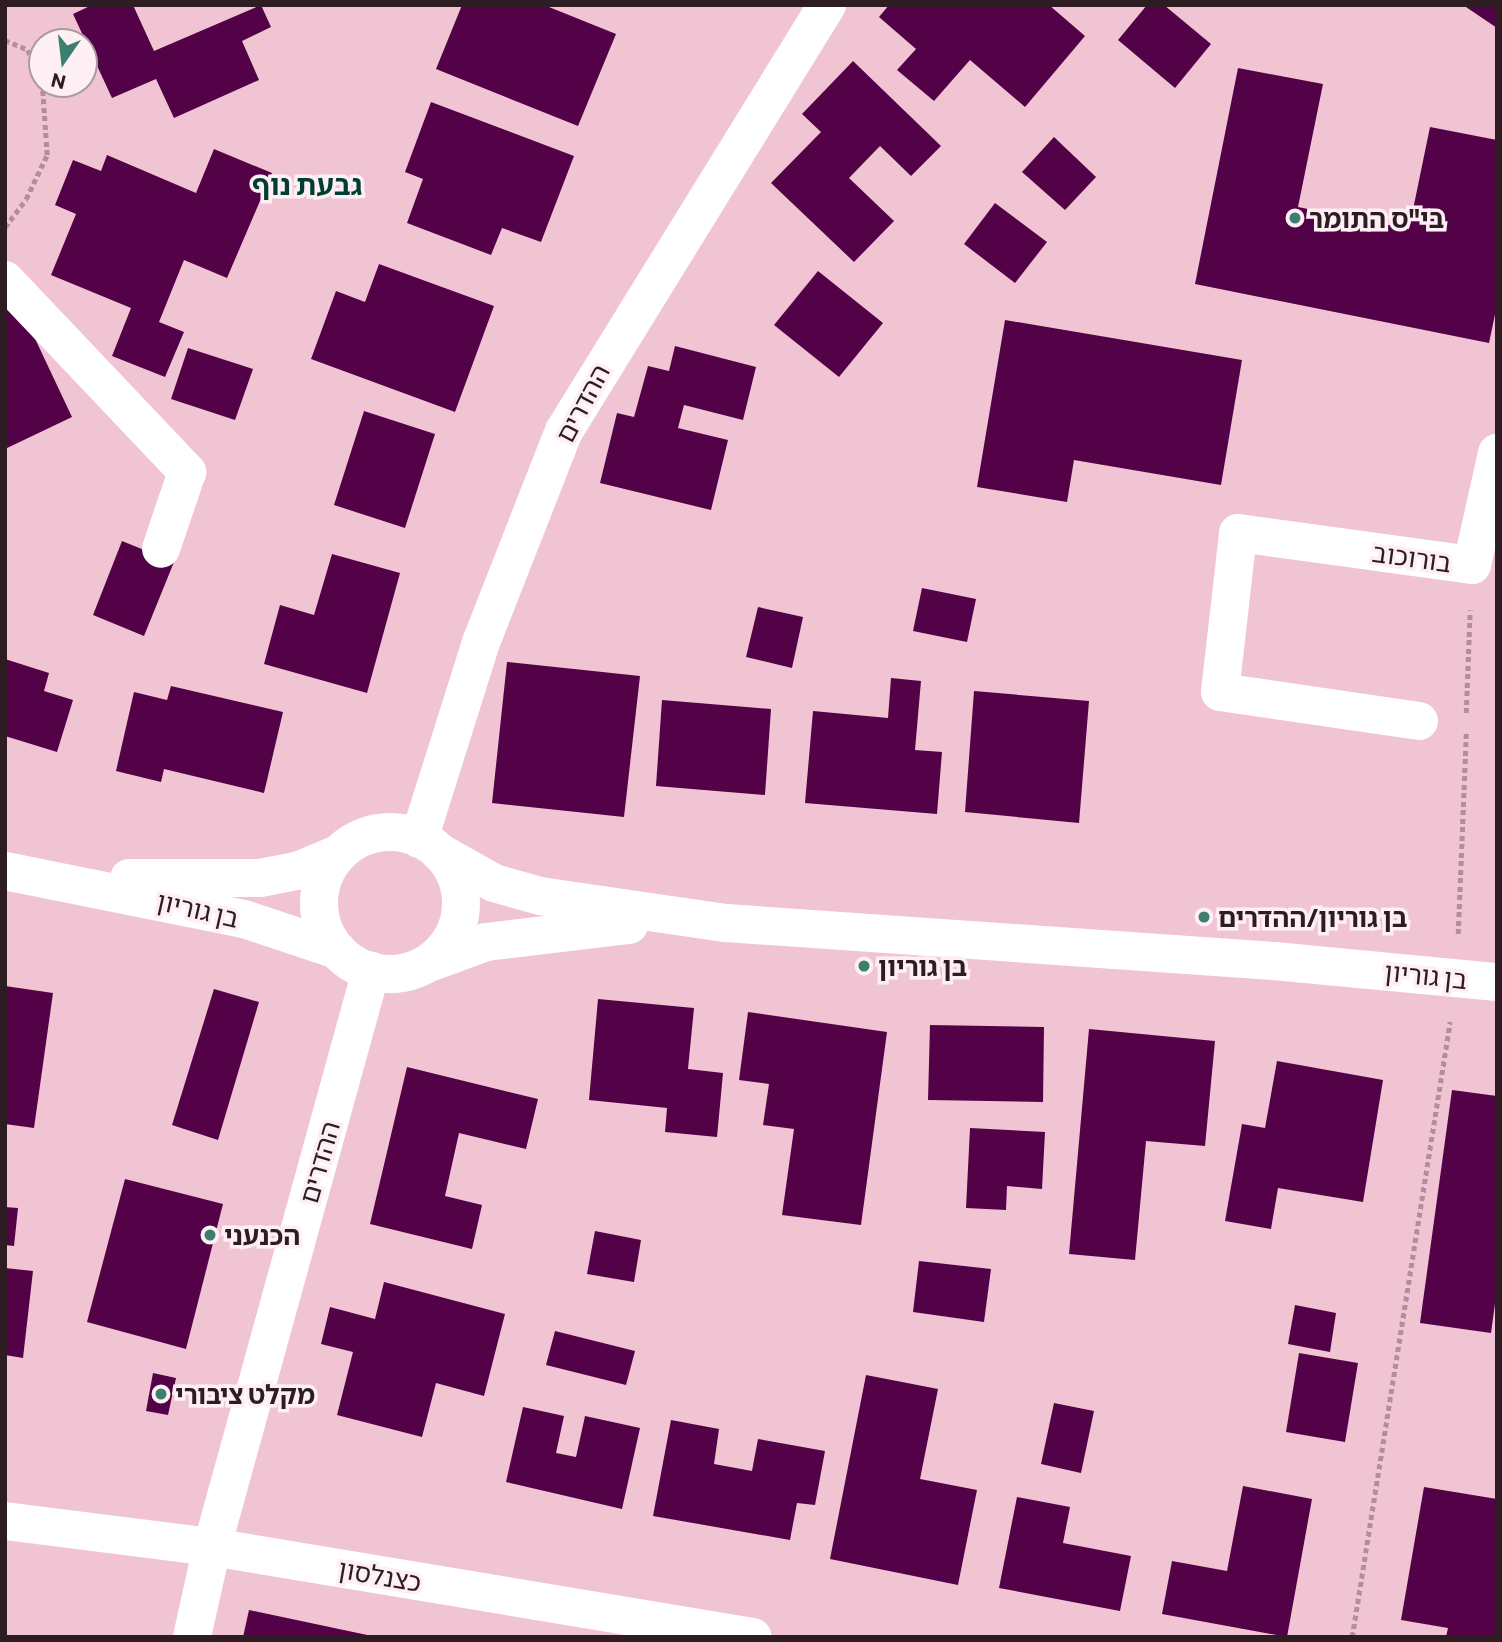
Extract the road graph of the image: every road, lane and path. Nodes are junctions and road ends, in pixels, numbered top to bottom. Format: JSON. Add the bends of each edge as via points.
{"nodes":[{"id":1,"x":827,"y":5,"type":"edge"},
{"id":2,"x":5,"y":40,"type":"edge"},
{"id":3,"x":28,"y":50,"type":"edge"},
{"id":4,"x":43,"y":98,"type":"edge"},
{"id":5,"x":5,"y":227,"type":"edge"},
{"id":6,"x":5,"y":280,"type":"edge"},
{"id":7,"x":1497,"y":453,"type":"edge"},
{"id":8,"x":161,"y":549,"type":"dead end"},
{"id":9,"x":1472,"y":565,"type":"junction"},
{"id":10,"x":1466,"y":717,"type":"dead end"},
{"id":11,"x":1419,"y":721,"type":"dead end"},
{"id":12,"x":1466,"y":730,"type":"dead end"},
{"id":13,"x":429,"y":845,"type":"junction"},
{"id":14,"x":338,"y":855,"type":"junction"},
{"id":15,"x":5,"y":872,"type":"edge"},
{"id":16,"x":57,"y":878,"type":"junction"},
{"id":17,"x":726,"y":923,"type":"junction"},
{"id":18,"x":337,"y":950,"type":"junction"},
{"id":19,"x":420,"y":967,"type":"junction"},
{"id":20,"x":372,"y":971,"type":"junction"},
{"id":21,"x":1457,"y":979,"type":"junction"},
{"id":22,"x":1497,"y":982,"type":"edge"},
{"id":23,"x":5,"y":1521,"type":"edge"},
{"id":24,"x":212,"y":1547,"type":"junction"},
{"id":25,"x":192,"y":1637,"type":"edge"},
{"id":26,"x":753,"y":1637,"type":"edge"},
{"id":27,"x":1352,"y":1637,"type":"edge"}],
"edges":[{"from":1,"to":13,"type":"street","name":"ההדרים","via":[[564,431],[480,645]]},
{"from":2,"to":3,"type":"path"},
{"from":4,"to":5,"type":"path","via":[[47,155],[26,199]]},
{"from":6,"to":8,"type":"street","via":[[187,471]]},
{"from":7,"to":9,"type":"street","name":"בורוכוב"},
{"from":9,"to":10,"type":"path"},
{"from":9,"to":11,"type":"street","name":"בורוכוב","via":[[1238,533],[1220,692]]},
{"from":12,"to":21,"type":"path"},
{"from":13,"to":14,"type":"street","via":[[397,832],[372,835]]},
{"from":13,"to":17,"type":"street","name":"בן גוריון","via":[[494,883],[540,896]]},
{"from":13,"to":19,"type":"street","via":[[458,883],[460,909],[448,944]]},
{"from":14,"to":16,"type":"street","name":"בן גוריון","via":[[297,871],[260,877]]},
{"from":14,"to":18,"type":"street","via":[[323,881],[319,905],[324,929]]},
{"from":15,"to":16,"type":"street","name":"בן גוריון"},
{"from":16,"to":18,"type":"street","name":"בן גוריון","via":[[244,919]]},
{"from":17,"to":19,"type":"street","name":"בן גוריון","via":[[602,926],[537,933],[486,942]]},
{"from":17,"to":21,"type":"street","name":"בן גוריון","via":[[1246,959]]},
{"from":18,"to":20,"type":"street"},
{"from":19,"to":20,"type":"street","via":[[396,973]]},
{"from":20,"to":24,"type":"street","name":"ההדרים"},
{"from":21,"to":22,"type":"street","name":"בן גוריון"},
{"from":21,"to":27,"type":"path"},
{"from":23,"to":24,"type":"street","name":"כצנלסון"},
{"from":24,"to":25,"type":"street","name":"ההדרים"},
{"from":24,"to":26,"type":"street","name":"כצנלסון"}]}
